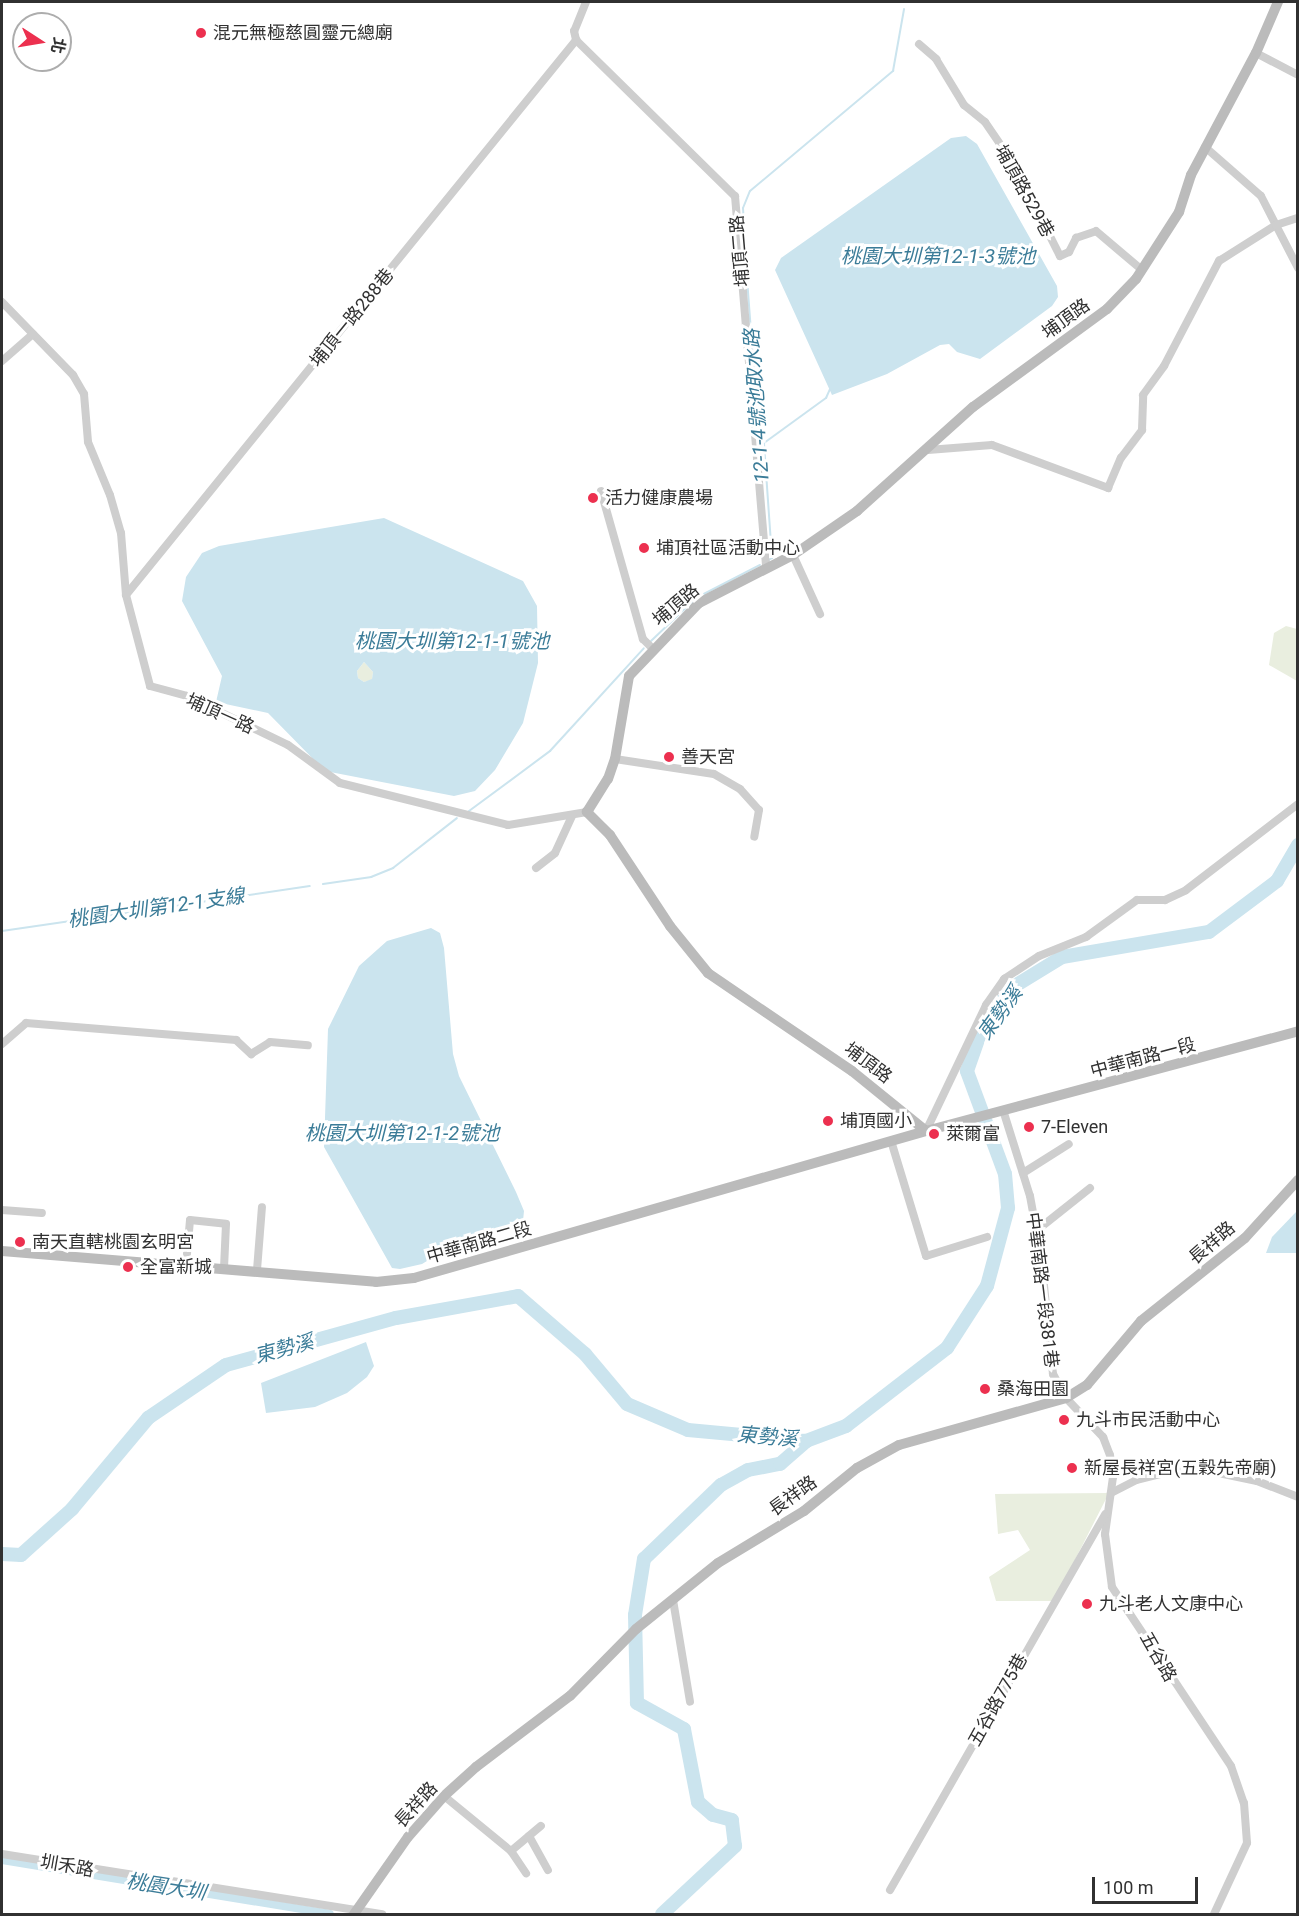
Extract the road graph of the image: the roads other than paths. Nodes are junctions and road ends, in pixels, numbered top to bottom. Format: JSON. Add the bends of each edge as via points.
{"nodes":[{"id":1,"x":586,"y":2,"type":"edge"},
{"id":2,"x":1278,"y":2,"type":"edge"},
{"id":3,"x":576,"y":40,"type":"junction"},
{"id":4,"x":920,"y":44,"type":"dead end"},
{"id":5,"x":1256,"y":53,"type":"junction"},
{"id":6,"x":1298,"y":75,"type":"edge"},
{"id":7,"x":1205,"y":147,"type":"junction"},
{"id":8,"x":1298,"y":218,"type":"edge"},
{"id":9,"x":1276,"y":225,"type":"junction"},
{"id":10,"x":1298,"y":267,"type":"edge"},
{"id":11,"x":1143,"y":270,"type":"junction"},
{"id":12,"x":2,"y":302,"type":"edge"},
{"id":13,"x":33,"y":334,"type":"junction"},
{"id":14,"x":2,"y":361,"type":"edge"},
{"id":15,"x":928,"y":450,"type":"junction"},
{"id":16,"x":601,"y":491,"type":"dead end"},
{"id":17,"x":793,"y":555,"type":"junction"},
{"id":18,"x":766,"y":568,"type":"junction"},
{"id":19,"x":126,"y":595,"type":"junction"},
{"id":20,"x":820,"y":614,"type":"dead end"},
{"id":21,"x":652,"y":648,"type":"junction"},
{"id":22,"x":615,"y":759,"type":"junction"},
{"id":23,"x":1298,"y":804,"type":"edge"},
{"id":24,"x":587,"y":812,"type":"junction"},
{"id":25,"x":572,"y":816,"type":"junction"},
{"id":26,"x":754,"y":837,"type":"dead end"},
{"id":27,"x":536,"y":868,"type":"dead end"},
{"id":28,"x":1298,"y":1031,"type":"edge"},
{"id":29,"x":2,"y":1044,"type":"edge"},
{"id":30,"x":308,"y":1045,"type":"dead end"},
{"id":31,"x":999,"y":1111,"type":"junction"},
{"id":32,"x":952,"y":1125,"type":"joint"},
{"id":33,"x":926,"y":1131,"type":"junction"},
{"id":34,"x":1069,"y":1143,"type":"dead end"},
{"id":35,"x":892,"y":1144,"type":"junction"},
{"id":36,"x":1023,"y":1173,"type":"junction"},
{"id":37,"x":1298,"y":1180,"type":"edge"},
{"id":38,"x":1090,"y":1188,"type":"dead end"},
{"id":39,"x":262,"y":1207,"type":"dead end"},
{"id":40,"x":2,"y":1210,"type":"edge"},
{"id":41,"x":42,"y":1213,"type":"dead end"},
{"id":42,"x":1036,"y":1231,"type":"junction"},
{"id":43,"x":987,"y":1237,"type":"dead end"},
{"id":44,"x":2,"y":1251,"type":"edge"},
{"id":45,"x":186,"y":1265,"type":"junction"},
{"id":46,"x":224,"y":1268,"type":"junction"},
{"id":47,"x":257,"y":1270,"type":"junction"},
{"id":48,"x":1066,"y":1398,"type":"junction"},
{"id":49,"x":1111,"y":1492,"type":"junction"},
{"id":50,"x":1298,"y":1497,"type":"edge"},
{"id":51,"x":1107,"y":1510,"type":"junction"},
{"id":52,"x":673,"y":1600,"type":"junction"},
{"id":53,"x":690,"y":1702,"type":"dead end"},
{"id":54,"x":444,"y":1796,"type":"junction"},
{"id":55,"x":541,"y":1826,"type":"dead end"},
{"id":56,"x":529,"y":1836,"type":"junction"},
{"id":57,"x":511,"y":1851,"type":"junction"},
{"id":58,"x":2,"y":1854,"type":"edge"},
{"id":59,"x":548,"y":1870,"type":"dead end"},
{"id":60,"x":526,"y":1873,"type":"dead end"},
{"id":61,"x":890,"y":1890,"type":"dead end"},
{"id":62,"x":355,"y":1913,"type":"edge"},
{"id":63,"x":382,"y":1914,"type":"edge"},
{"id":64,"x":1214,"y":1914,"type":"edge"}],
"edges":[{"from":1,"to":3,"type":"street","via":[[574,31]]},
{"from":2,"to":5,"type":"street","name":"埔頂路"},
{"from":3,"to":18,"type":"street","name":"埔頂二路","via":[[735,196]]},
{"from":3,"to":19,"type":"street","name":"埔頂一路288巷"},
{"from":4,"to":11,"type":"street","name":"埔頂路529巷","via":[[936,59],[964,105],[985,122],[1013,163],[1059,256],[1069,252],[1076,238],[1096,231]]},
{"from":5,"to":6,"type":"street"},
{"from":5,"to":7,"type":"street","name":"埔頂路"},
{"from":7,"to":9,"type":"street","via":[[1261,196]]},
{"from":7,"to":11,"type":"street","name":"埔頂路","via":[[1179,212]]},
{"from":8,"to":9,"type":"street"},
{"from":9,"to":10,"type":"street"},
{"from":9,"to":15,"type":"street","via":[[1219,261],[1164,366],[1143,395],[1142,430],[1121,458],[1108,488],[992,444]]},
{"from":11,"to":15,"type":"street","name":"埔頂路","via":[[1107,309],[972,407]]},
{"from":12,"to":13,"type":"street","name":"埔頂一路"},
{"from":13,"to":14,"type":"street"},
{"from":13,"to":19,"type":"street","name":"埔頂一路","via":[[73,375],[84,394],[88,442],[121,533]]},
{"from":15,"to":17,"type":"street","name":"埔頂路","via":[[857,511]]},
{"from":16,"to":21,"type":"street","via":[[643,639]]},
{"from":17,"to":18,"type":"street","name":"埔頂路"},
{"from":17,"to":20,"type":"street"},
{"from":18,"to":21,"type":"street","name":"埔頂路","via":[[699,603]]},
{"from":19,"to":25,"type":"street","name":"埔頂一路","via":[[150,686],[187,696],[288,745],[340,783],[508,825]]},
{"from":21,"to":22,"type":"street","name":"埔頂路","via":[[628,676]]},
{"from":22,"to":24,"type":"street","name":"埔頂路","via":[[608,779]]},
{"from":22,"to":26,"type":"street","via":[[714,774],[740,789],[759,810]]},
{"from":23,"to":33,"type":"street","via":[[1186,890],[1165,900],[1137,900],[1086,937],[1039,956],[1004,979],[986,1005]]},
{"from":24,"to":25,"type":"street","name":"埔頂一路"},
{"from":24,"to":33,"type":"street","name":"埔頂路","via":[[610,835],[670,926],[708,973],[852,1071]]},
{"from":25,"to":27,"type":"street","via":[[555,853]]},
{"from":28,"to":31,"type":"street","name":"中華南路一段"},
{"from":29,"to":30,"type":"street","via":[[26,1023],[236,1040],[251,1054],[270,1042]]},
{"from":31,"to":32,"type":"street","name":"中華南路一段"},
{"from":31,"to":36,"type":"street","name":"中華南路一段381巷"},
{"from":32,"to":33,"type":"street","name":"中華南路二段"},
{"from":33,"to":35,"type":"street","name":"中華南路二段"},
{"from":34,"to":36,"type":"street"},
{"from":35,"to":43,"type":"street","via":[[926,1256]]},
{"from":35,"to":47,"type":"street","name":"中華南路二段","via":[[414,1278],[376,1282]]},
{"from":36,"to":42,"type":"street","name":"中華南路一段381巷"},
{"from":37,"to":48,"type":"street","name":"長祥路","via":[[1245,1238],[1141,1321],[1087,1385]]},
{"from":38,"to":42,"type":"street"},
{"from":39,"to":47,"type":"street"},
{"from":40,"to":41,"type":"street"},
{"from":42,"to":48,"type":"street","name":"中華南路一段381巷","via":[[1053,1374]]},
{"from":44,"to":45,"type":"street","name":"中華南路二段"},
{"from":45,"to":46,"type":"street","name":"中華南路二段"},
{"from":45,"to":46,"type":"street","via":[[190,1220],[226,1224]]},
{"from":46,"to":47,"type":"street","name":"中華南路二段"},
{"from":48,"to":49,"type":"street","name":"五谷路","via":[[1103,1437],[1113,1477]]},
{"from":48,"to":52,"type":"street","name":"長祥路","via":[[899,1445],[857,1468],[794,1518],[718,1563]]},
{"from":49,"to":50,"type":"street","via":[[1136,1480],[1169,1472],[1209,1471],[1257,1481]]},
{"from":49,"to":51,"type":"street","name":"五谷路"},
{"from":51,"to":61,"type":"street","name":"五谷路775巷"},
{"from":51,"to":64,"type":"street","name":"五谷路","via":[[1106,1559],[1112,1587],[1231,1766],[1244,1803],[1247,1843]]},
{"from":52,"to":53,"type":"street"},
{"from":52,"to":54,"type":"street","name":"長祥路","via":[[570,1696]]},
{"from":54,"to":57,"type":"street"},
{"from":54,"to":62,"type":"street","name":"長祥路","via":[[408,1837]]},
{"from":55,"to":56,"type":"street"},
{"from":56,"to":57,"type":"street"},
{"from":56,"to":59,"type":"street"},
{"from":57,"to":60,"type":"street"},
{"from":58,"to":62,"type":"street","name":"圳禾路"},
{"from":62,"to":63,"type":"street","name":"圳禾路"}]}
